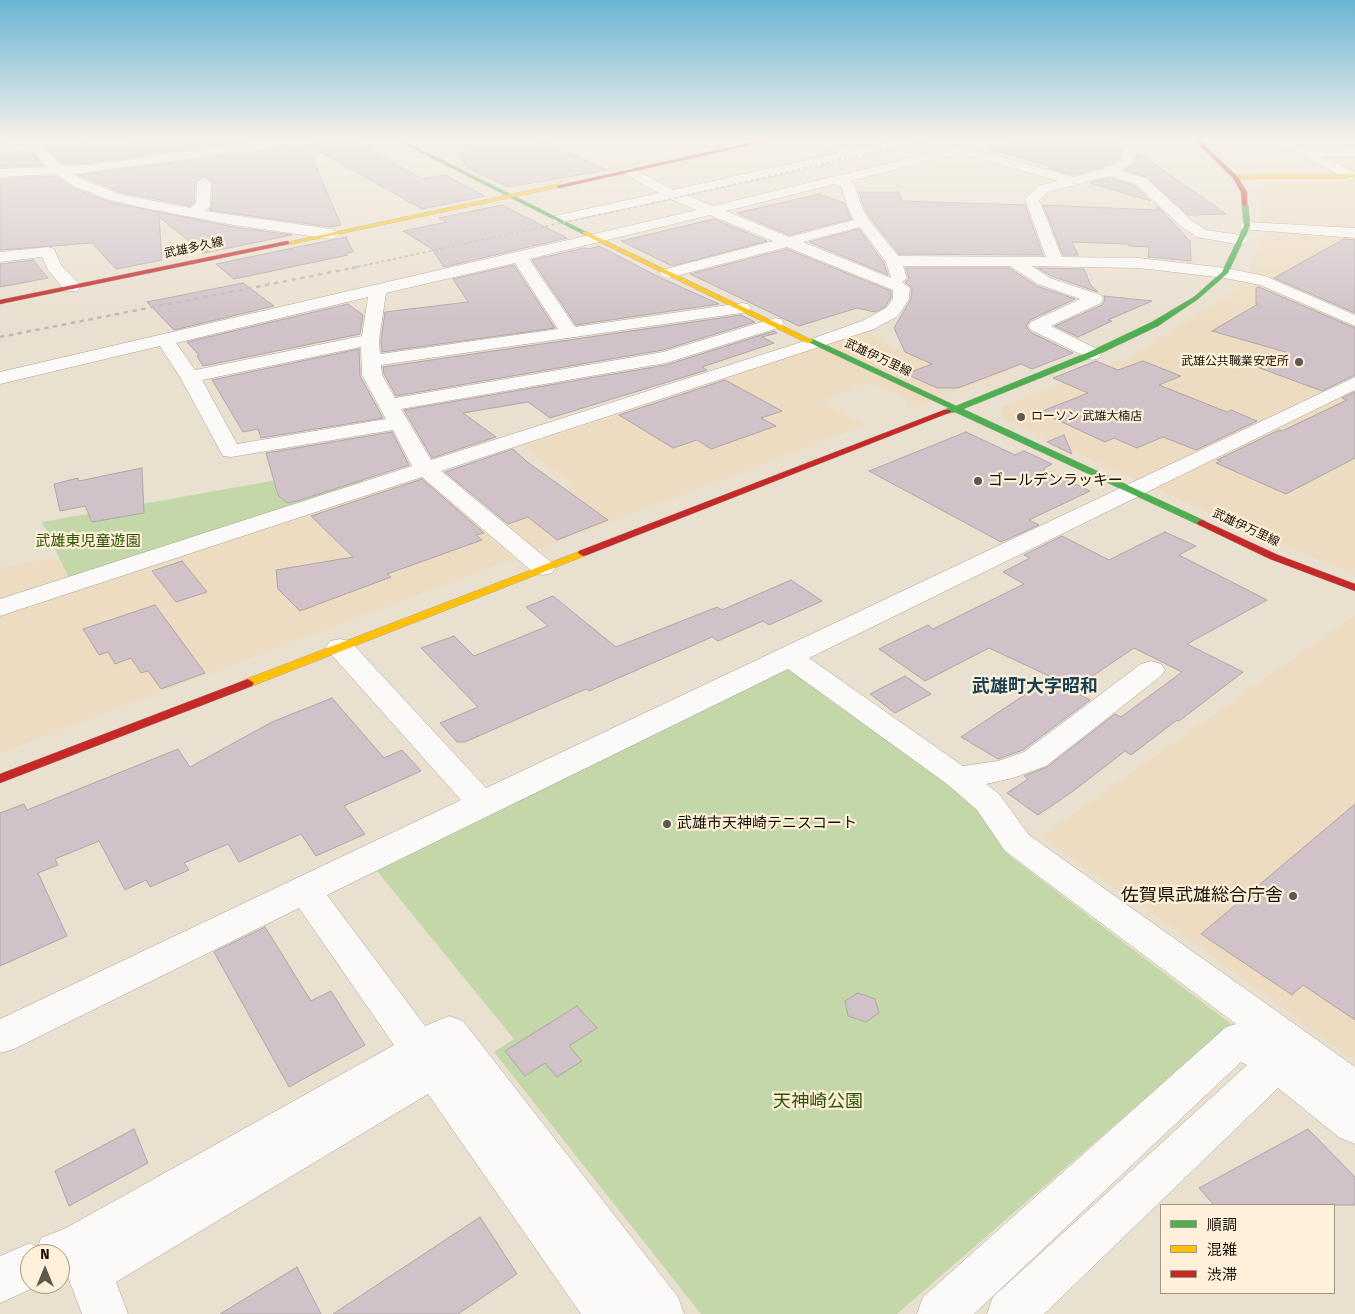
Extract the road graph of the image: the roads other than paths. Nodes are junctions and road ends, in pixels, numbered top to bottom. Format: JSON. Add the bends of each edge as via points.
{"nodes":[{"id":1,"x":135,"y":200,"type":"edge"},
{"id":2,"x":203,"y":200,"type":"edge"},
{"id":3,"x":492,"y":200,"type":"edge"},
{"id":4,"x":522,"y":200,"type":"edge"},
{"id":5,"x":648,"y":200,"type":"edge"},
{"id":6,"x":686,"y":200,"type":"edge"},
{"id":7,"x":755,"y":200,"type":"edge"},
{"id":8,"x":852,"y":200,"type":"edge"},
{"id":9,"x":1032,"y":200,"type":"edge"},
{"id":10,"x":1162,"y":200,"type":"edge"},
{"id":11,"x":1245,"y":200,"type":"edge"},
{"id":12,"x":712,"y":211,"type":"junction"},
{"id":13,"x":192,"y":213,"type":"junction"},
{"id":14,"x":559,"y":219,"type":"junction"},
{"id":15,"x":863,"y":222,"type":"junction"},
{"id":16,"x":1247,"y":226,"type":"junction"},
{"id":17,"x":1355,"y":233,"type":"edge"},
{"id":18,"x":331,"y":234,"type":"junction"},
{"id":19,"x":597,"y":239,"type":"junction"},
{"id":20,"x":1242,"y":240,"type":"junction"},
{"id":21,"x":788,"y":242,"type":"junction"},
{"id":22,"x":519,"y":256,"type":"junction"},
{"id":23,"x":0,"y":257,"type":"edge"},
{"id":24,"x":1055,"y":260,"type":"junction"},
{"id":25,"x":894,"y":261,"type":"junction"},
{"id":26,"x":1014,"y":261,"type":"junction"},
{"id":27,"x":668,"y":273,"type":"junction"},
{"id":28,"x":1226,"y":273,"type":"junction"},
{"id":29,"x":72,"y":287,"type":"junction"},
{"id":30,"x":902,"y":288,"type":"junction"},
{"id":31,"x":378,"y":289,"type":"junction"},
{"id":32,"x":1301,"y":297,"type":"junction"},
{"id":33,"x":1346,"y":298,"type":"dead end"},
{"id":34,"x":0,"y":302,"type":"edge"},
{"id":35,"x":742,"y":308,"type":"junction"},
{"id":36,"x":1355,"y":320,"type":"edge"},
{"id":37,"x":775,"y":324,"type":"junction"},
{"id":38,"x":570,"y":333,"type":"junction"},
{"id":39,"x":164,"y":339,"type":"junction"},
{"id":40,"x":370,"y":340,"type":"junction"},
{"id":41,"x":817,"y":344,"type":"junction"},
{"id":42,"x":1092,"y":354,"type":"junction"},
{"id":43,"x":371,"y":361,"type":"junction"},
{"id":44,"x":0,"y":378,"type":"edge"},
{"id":45,"x":190,"y":378,"type":"junction"},
{"id":46,"x":1355,"y":383,"type":"edge"},
{"id":47,"x":389,"y":405,"type":"junction"},
{"id":48,"x":954,"y":409,"type":"junction"},
{"id":49,"x":399,"y":423,"type":"junction"},
{"id":50,"x":425,"y":469,"type":"junction"},
{"id":51,"x":1133,"y":491,"type":"junction"},
{"id":52,"x":543,"y":568,"type":"junction"},
{"id":53,"x":1355,"y":588,"type":"edge"},
{"id":54,"x":0,"y":608,"type":"edge"},
{"id":55,"x":340,"y":647,"type":"junction"},
{"id":56,"x":788,"y":656,"type":"junction"},
{"id":57,"x":1151,"y":670,"type":"dead end"},
{"id":58,"x":958,"y":777,"type":"junction"},
{"id":59,"x":0,"y":779,"type":"edge"},
{"id":60,"x":482,"y":804,"type":"junction"},
{"id":61,"x":305,"y":890,"type":"junction"},
{"id":62,"x":0,"y":1036,"type":"edge"},
{"id":63,"x":424,"y":1056,"type":"junction"},
{"id":64,"x":1282,"y":1059,"type":"junction"},
{"id":65,"x":1355,"y":1090,"type":"edge"},
{"id":66,"x":1355,"y":1125,"type":"edge"},
{"id":67,"x":70,"y":1248,"type":"edge"},
{"id":68,"x":20,"y":1271,"type":"edge"},
{"id":69,"x":0,"y":1280,"type":"edge"},
{"id":70,"x":104,"y":1314,"type":"edge"},
{"id":71,"x":609,"y":1314,"type":"edge"},
{"id":72,"x":661,"y":1314,"type":"edge"},
{"id":73,"x":940,"y":1314,"type":"edge"},
{"id":74,"x":1010,"y":1314,"type":"edge"}],
"edges":[{"from":1,"to":13,"type":"street"},
{"from":2,"to":13,"type":"street","via":[[203,206]]},
{"from":3,"to":18,"type":"main road","name":"武雄多久線"},
{"from":4,"to":14,"type":"main road","name":"武雄伊万里線"},
{"from":5,"to":14,"type":"street"},
{"from":6,"to":12,"type":"street"},
{"from":7,"to":12,"type":"street"},
{"from":8,"to":15,"type":"street"},
{"from":9,"to":24,"type":"street"},
{"from":10,"to":20,"type":"street","via":[[1202,234]]},
{"from":11,"to":16,"type":"main road"},
{"from":12,"to":19,"type":"street"},
{"from":12,"to":21,"type":"street"},
{"from":13,"to":18,"type":"street"},
{"from":14,"to":19,"type":"main road","name":"武雄伊万里線"},
{"from":15,"to":21,"type":"street"},
{"from":15,"to":25,"type":"street"},
{"from":16,"to":17,"type":"street"},
{"from":16,"to":20,"type":"main road"},
{"from":18,"to":29,"type":"main road","name":"武雄多久線"},
{"from":19,"to":22,"type":"street"},
{"from":19,"to":27,"type":"main road","name":"武雄伊万里線"},
{"from":20,"to":28,"type":"main road"},
{"from":21,"to":27,"type":"street"},
{"from":21,"to":30,"type":"street"},
{"from":22,"to":31,"type":"street"},
{"from":22,"to":38,"type":"street"},
{"from":23,"to":29,"type":"street","via":[[48,252],[54,268]]},
{"from":24,"to":26,"type":"street"},
{"from":24,"to":28,"type":"street","via":[[1138,263]]},
{"from":25,"to":26,"type":"street"},
{"from":25,"to":30,"type":"street"},
{"from":26,"to":42,"type":"street","via":[[1044,281],[1095,299],[1037,326]]},
{"from":27,"to":35,"type":"main road","name":"武雄伊万里線"},
{"from":28,"to":32,"type":"street","via":[[1265,281]]},
{"from":28,"to":42,"type":"main road","via":[[1196,298],[1155,324]]},
{"from":29,"to":34,"type":"main road","name":"武雄多久線"},
{"from":30,"to":41,"type":"street","via":[[902,299],[892,312],[868,325]]},
{"from":31,"to":39,"type":"street"},
{"from":31,"to":40,"type":"street"},
{"from":32,"to":33,"type":"street"},
{"from":32,"to":36,"type":"street"},
{"from":35,"to":37,"type":"main road","name":"武雄伊万里線"},
{"from":35,"to":38,"type":"street"},
{"from":37,"to":41,"type":"main road","name":"武雄伊万里線"},
{"from":37,"to":47,"type":"street","via":[[666,358]]},
{"from":38,"to":43,"type":"street"},
{"from":39,"to":44,"type":"street"},
{"from":39,"to":45,"type":"street"},
{"from":40,"to":43,"type":"street"},
{"from":40,"to":45,"type":"street"},
{"from":41,"to":48,"type":"main road","name":"武雄伊万里線"},
{"from":41,"to":50,"type":"street"},
{"from":42,"to":48,"type":"main road"},
{"from":43,"to":47,"type":"street","via":[[372,374]]},
{"from":45,"to":49,"type":"street","via":[[231,451]]},
{"from":46,"to":51,"type":"street"},
{"from":47,"to":49,"type":"street"},
{"from":48,"to":51,"type":"main road","name":"武雄伊万里線"},
{"from":48,"to":52,"type":"main road"},
{"from":49,"to":50,"type":"street"},
{"from":50,"to":52,"type":"street"},
{"from":50,"to":54,"type":"street"},
{"from":51,"to":53,"type":"main road","name":"武雄伊万里線","via":[[1274,557]]},
{"from":51,"to":56,"type":"street"},
{"from":52,"to":55,"type":"main road"},
{"from":55,"to":59,"type":"main road"},
{"from":55,"to":60,"type":"street"},
{"from":56,"to":58,"type":"street"},
{"from":56,"to":60,"type":"street"},
{"from":57,"to":58,"type":"street","via":[[1035,759],[1002,770]]},
{"from":58,"to":64,"type":"street","via":[[988,802],[1017,843]]},
{"from":60,"to":61,"type":"street"},
{"from":61,"to":62,"type":"street"},
{"from":61,"to":63,"type":"street"},
{"from":63,"to":67,"type":"street"},
{"from":63,"to":70,"type":"street","via":[[90,1272]]},
{"from":63,"to":71,"type":"street"},
{"from":63,"to":72,"type":"street","via":[[449,1032]]},
{"from":64,"to":65,"type":"street"},
{"from":64,"to":66,"type":"street"},
{"from":64,"to":73,"type":"street","via":[[1240,1039]]},
{"from":64,"to":74,"type":"street"},
{"from":68,"to":69,"type":"street"}]}
